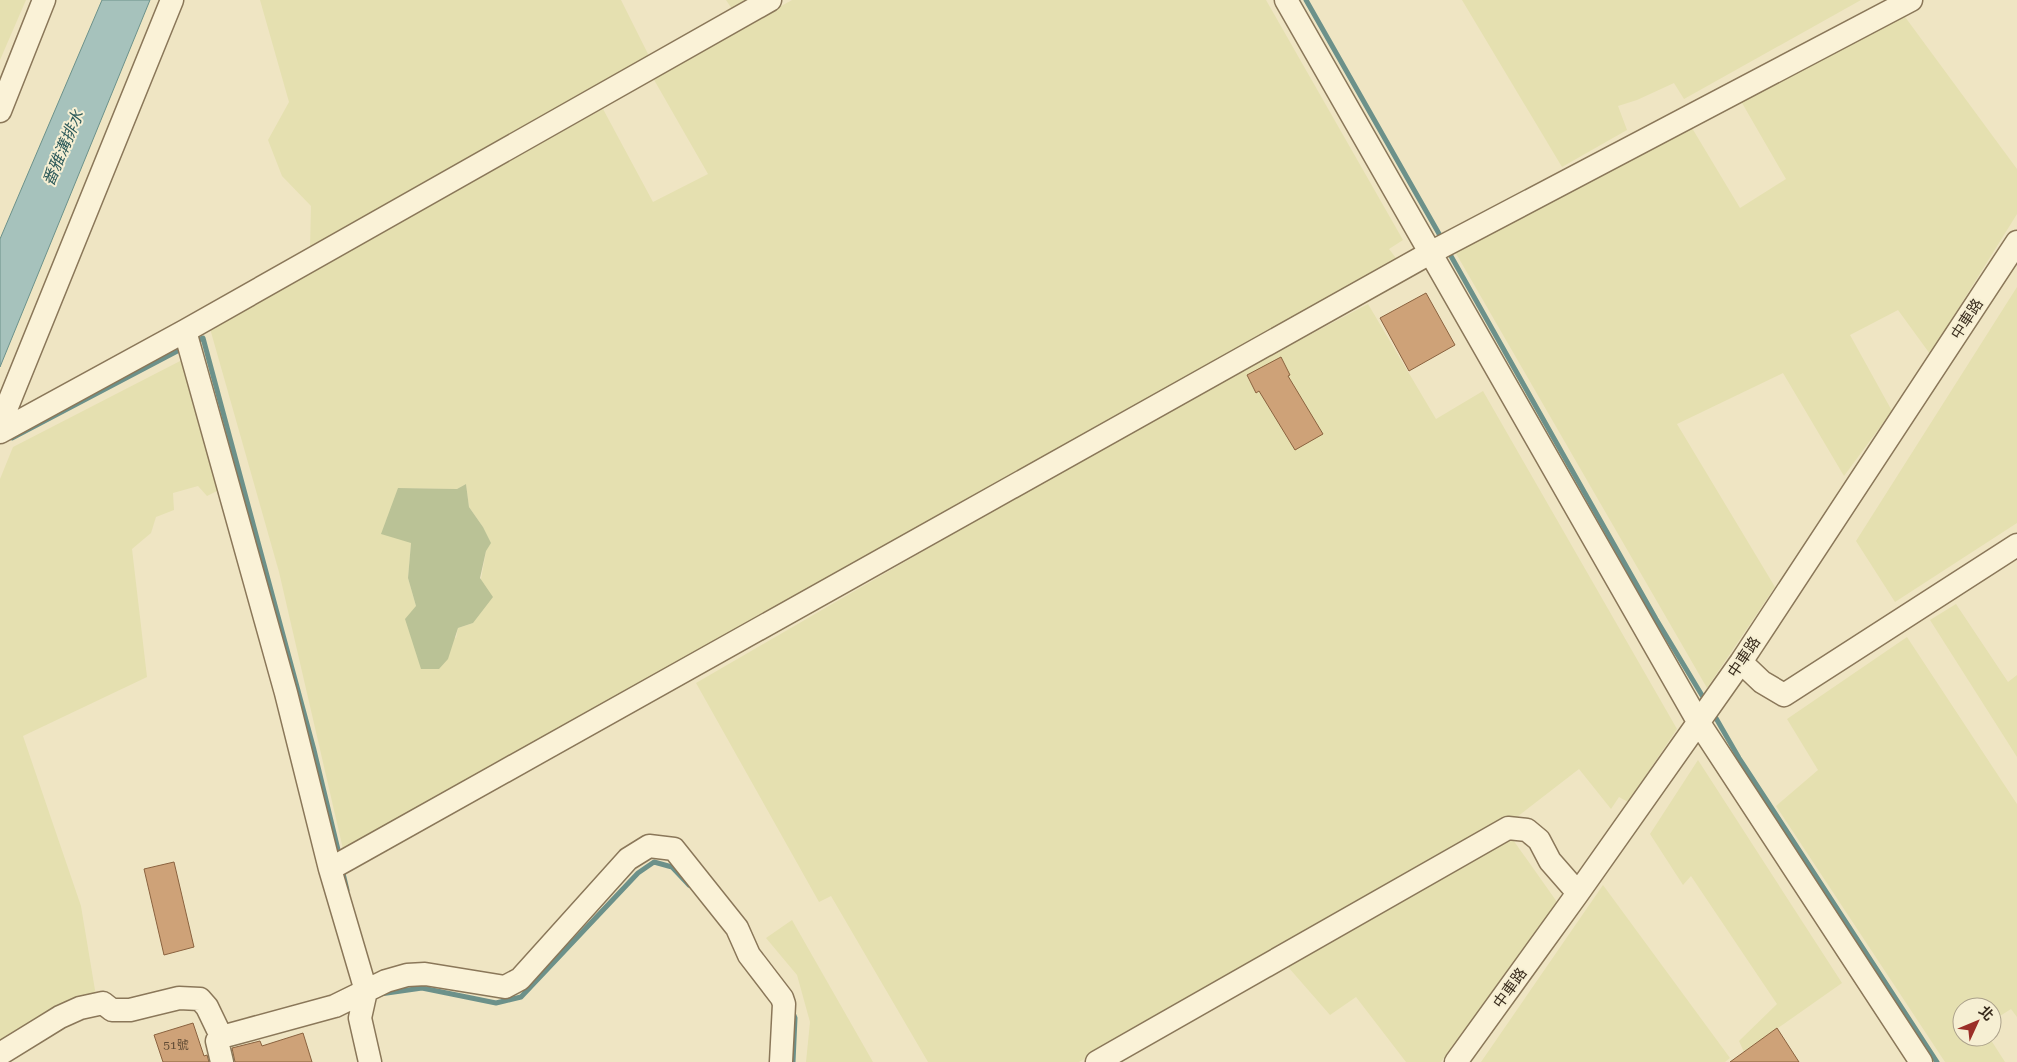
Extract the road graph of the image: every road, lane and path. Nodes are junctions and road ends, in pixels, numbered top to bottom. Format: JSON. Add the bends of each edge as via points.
{"nodes":[{"id":1,"x":44,"y":0,"type":"edge"},
{"id":2,"x":172,"y":0,"type":"edge"},
{"id":3,"x":770,"y":0,"type":"edge"},
{"id":4,"x":1286,"y":0,"type":"edge"},
{"id":5,"x":1911,"y":0,"type":"edge"},
{"id":6,"x":0,"y":111,"type":"edge"},
{"id":7,"x":2017,"y":242,"type":"edge"},
{"id":8,"x":1430,"y":253,"type":"junction"},
{"id":9,"x":185,"y":331,"type":"junction"},
{"id":10,"x":0,"y":424,"type":"edge"},
{"id":11,"x":0,"y":432,"type":"edge"},
{"id":12,"x":2017,"y":546,"type":"edge"},
{"id":13,"x":1741,"y":662,"type":"junction"},
{"id":14,"x":1699,"y":723,"type":"junction"},
{"id":15,"x":330,"y":869,"type":"junction"},
{"id":16,"x":1578,"y":893,"type":"junction"},
{"id":17,"x":366,"y":991,"type":"junction"},
{"id":18,"x":220,"y":1034,"type":"junction"},
{"id":19,"x":0,"y":1054,"type":"edge"},
{"id":20,"x":222,"y":1062,"type":"edge"},
{"id":21,"x":370,"y":1062,"type":"edge"},
{"id":22,"x":781,"y":1062,"type":"edge"},
{"id":23,"x":1097,"y":1062,"type":"edge"},
{"id":24,"x":1456,"y":1062,"type":"edge"},
{"id":25,"x":1921,"y":1062,"type":"edge"}],
"edges":[{"from":1,"to":6,"type":"street"},
{"from":2,"to":10,"type":"street"},
{"from":3,"to":9,"type":"street"},
{"from":4,"to":8,"type":"street"},
{"from":5,"to":8,"type":"street"},
{"from":7,"to":13,"type":"street","name":"中車路"},
{"from":8,"to":14,"type":"street"},
{"from":8,"to":15,"type":"street"},
{"from":9,"to":11,"type":"street"},
{"from":9,"to":15,"type":"street","via":[[286,693]]},
{"from":12,"to":13,"type":"street","via":[[1784,695],[1762,682]]},
{"from":13,"to":14,"type":"street","name":"中車路"},
{"from":14,"to":16,"type":"street","name":"中車路"},
{"from":14,"to":25,"type":"street"},
{"from":15,"to":17,"type":"street"},
{"from":16,"to":23,"type":"street","via":[[1550,861],[1539,840],[1528,830],[1508,828]]},
{"from":16,"to":24,"type":"street","name":"中車路"},
{"from":17,"to":18,"type":"street","via":[[335,1006],[225,1036]]},
{"from":17,"to":21,"type":"street","via":[[360,1018]]},
{"from":17,"to":22,"type":"street","via":[[407,974],[505,987],[520,979],[628,858],[649,846],[674,849],[737,928],[749,955],[782,998]]},
{"from":18,"to":19,"type":"street","via":[[200,999],[179,998],[130,1010],[112,1010],[104,1003],[73,1011]]},
{"from":18,"to":20,"type":"street","via":[[217,1041]]}]}
